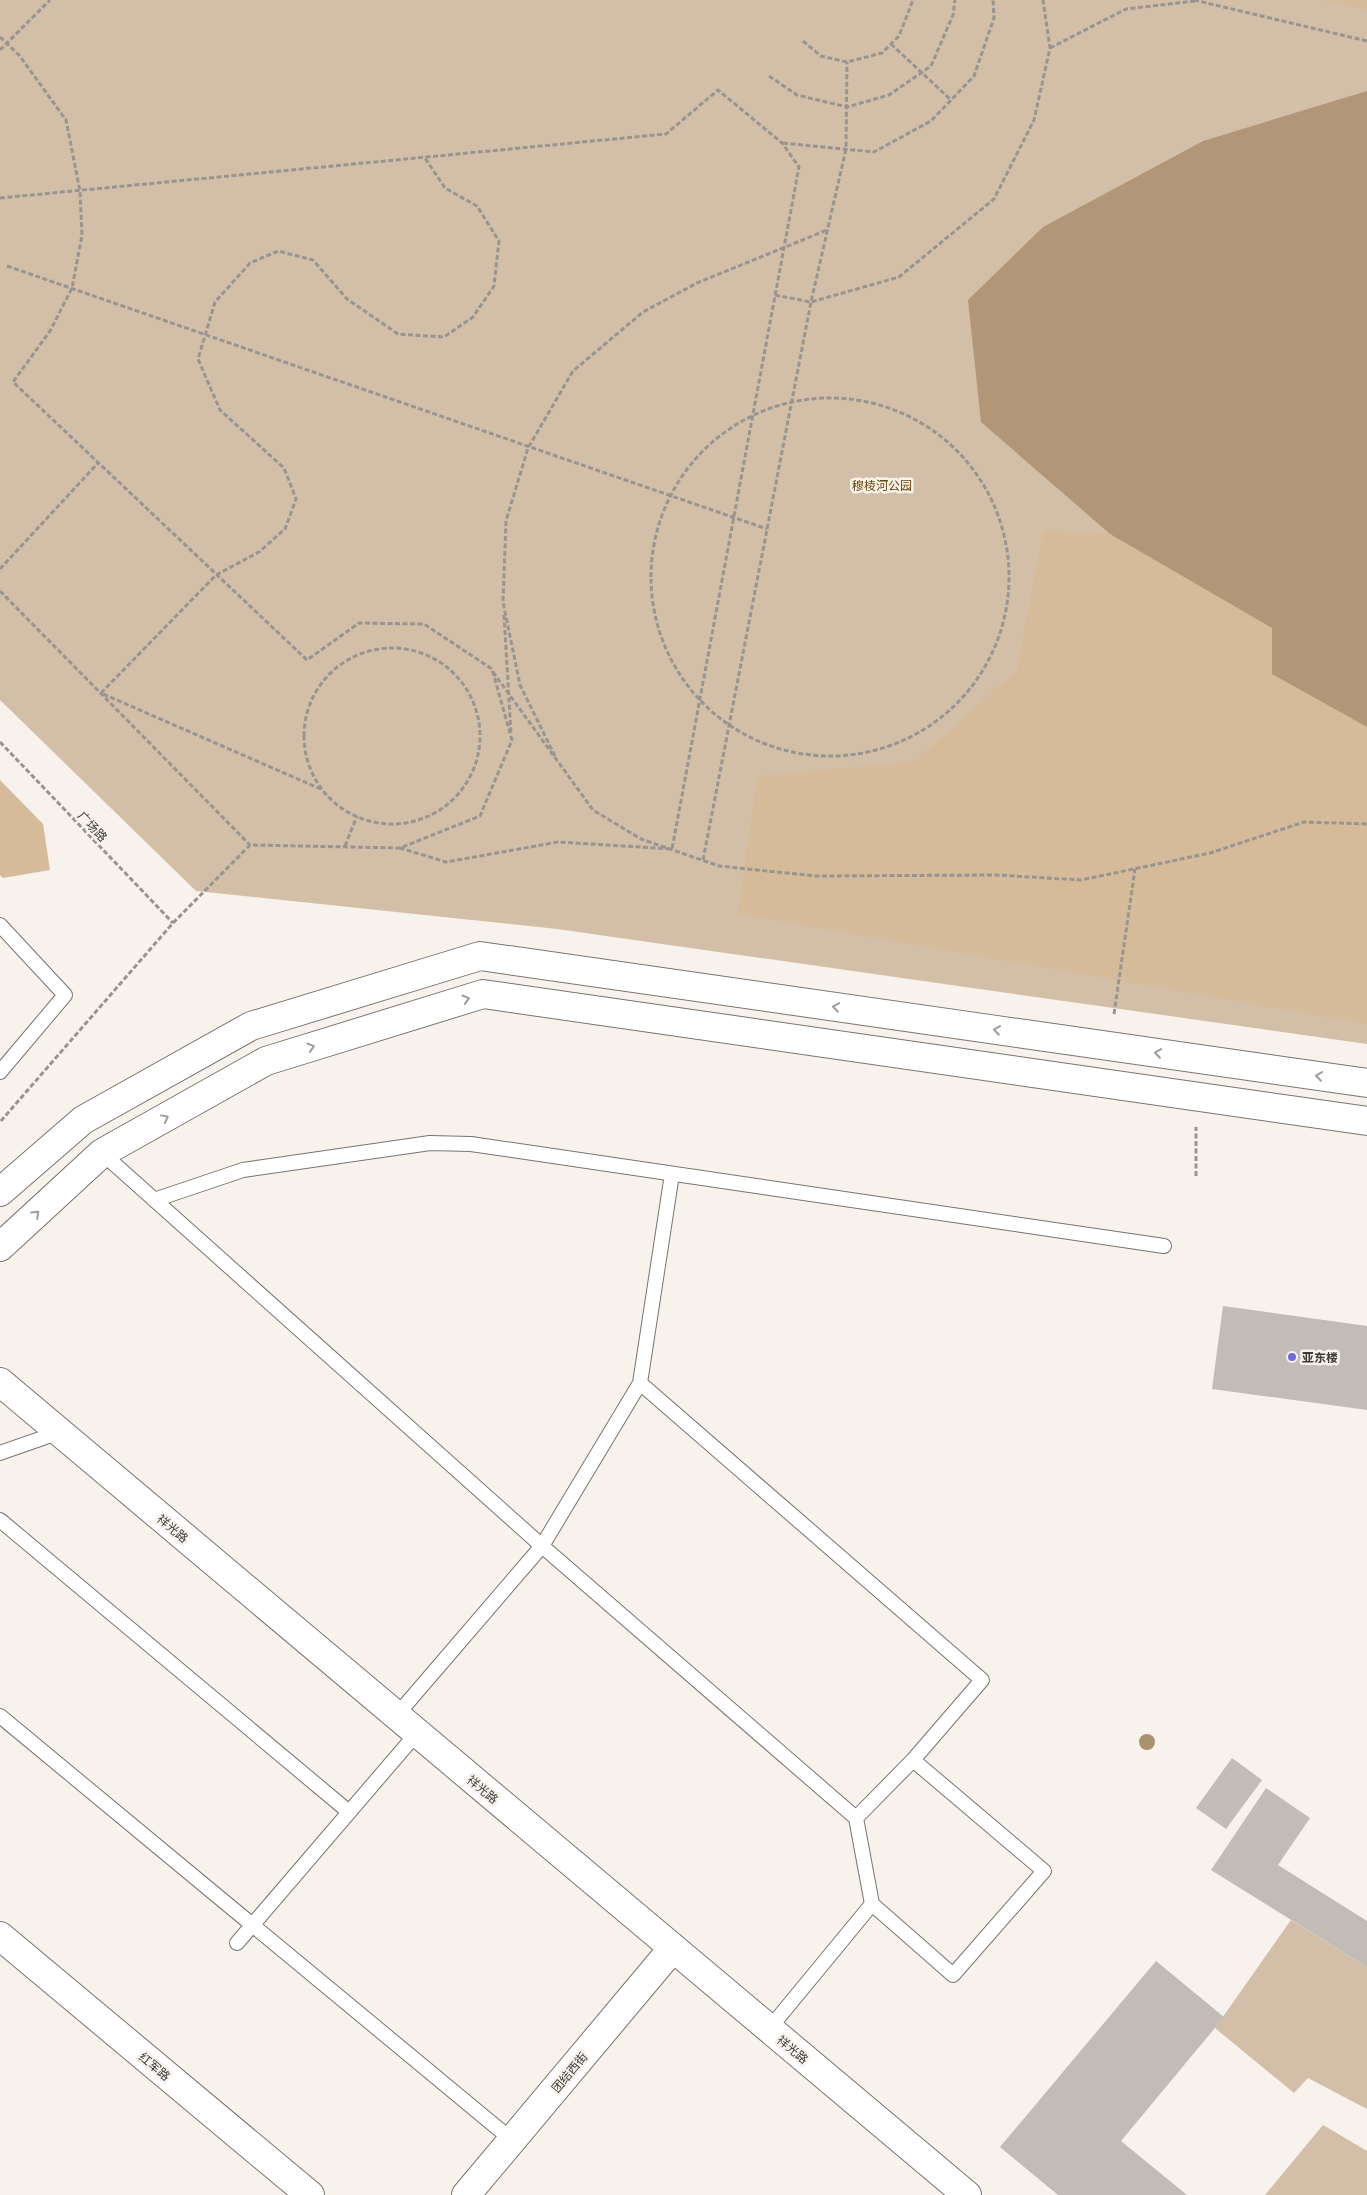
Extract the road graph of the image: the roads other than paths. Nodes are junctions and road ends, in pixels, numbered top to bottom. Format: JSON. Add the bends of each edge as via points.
{"nodes":[{"id":1,"x":0,"y":925,"type":"edge"},
{"id":2,"x":0,"y":1072,"type":"edge"},
{"id":3,"x":1367,"y":1083,"type":"edge"},
{"id":4,"x":1367,"y":1122,"type":"edge"},
{"id":5,"x":102,"y":1153,"type":"junction"},
{"id":6,"x":672,"y":1174,"type":"junction"},
{"id":7,"x":0,"y":1192,"type":"edge"},
{"id":8,"x":154,"y":1200,"type":"junction"},
{"id":9,"x":1164,"y":1246,"type":"dead end"},
{"id":10,"x":0,"y":1248,"type":"edge"},
{"id":11,"x":0,"y":1382,"type":"edge"},
{"id":12,"x":640,"y":1383,"type":"junction"},
{"id":13,"x":60,"y":1432,"type":"junction"},
{"id":14,"x":0,"y":1453,"type":"edge"},
{"id":15,"x":0,"y":1520,"type":"edge"},
{"id":16,"x":542,"y":1546,"type":"junction"},
{"id":17,"x":0,"y":1716,"type":"edge"},
{"id":18,"x":396,"y":1716,"type":"junction"},
{"id":19,"x":417,"y":1733,"type":"junction"},
{"id":20,"x":913,"y":1760,"type":"junction"},
{"id":21,"x":349,"y":1812,"type":"junction"},
{"id":22,"x":856,"y":1818,"type":"junction"},
{"id":23,"x":872,"y":1904,"type":"junction"},
{"id":24,"x":251,"y":1926,"type":"junction"},
{"id":25,"x":0,"y":1936,"type":"edge"},
{"id":26,"x":237,"y":1943,"type":"dead end"},
{"id":27,"x":673,"y":1948,"type":"junction"},
{"id":28,"x":769,"y":2029,"type":"junction"},
{"id":29,"x":512,"y":2140,"type":"junction"},
{"id":30,"x":310,"y":2195,"type":"edge"},
{"id":31,"x":466,"y":2195,"type":"edge"},
{"id":32,"x":966,"y":2195,"type":"edge"}],
"edges":[{"from":1,"to":2,"type":"lane","via":[[65,995]]},
{"from":3,"to":7,"type":"main road","one_way":true,"via":[[480,956],[251,1026],[84,1120]]},
{"from":5,"to":4,"type":"main road","one_way":true,"via":[[266,1061],[483,994]]},
{"from":5,"to":8,"type":"lane"},
{"from":10,"to":5,"type":"main road","one_way":true},
{"from":6,"to":8,"type":"lane","via":[[471,1144],[430,1143],[243,1170]]},
{"from":6,"to":9,"type":"lane"},
{"from":6,"to":12,"type":"lane"},
{"from":8,"to":16,"type":"lane"},
{"from":11,"to":13,"type":"main road","name":"祥光路"},
{"from":12,"to":16,"type":"lane"},
{"from":12,"to":20,"type":"lane","via":[[982,1680]]},
{"from":13,"to":14,"type":"lane"},
{"from":13,"to":18,"type":"main road","name":"祥光路"},
{"from":15,"to":21,"type":"lane"},
{"from":16,"to":18,"type":"lane"},
{"from":16,"to":22,"type":"lane"},
{"from":17,"to":24,"type":"lane"},
{"from":18,"to":19,"type":"main road","name":"祥光路"},
{"from":19,"to":21,"type":"lane"},
{"from":19,"to":27,"type":"main road","name":"祥光路"},
{"from":20,"to":22,"type":"lane"},
{"from":20,"to":23,"type":"lane","via":[[1044,1871],[953,1975]]},
{"from":21,"to":24,"type":"lane"},
{"from":22,"to":23,"type":"lane"},
{"from":23,"to":28,"type":"lane"},
{"from":24,"to":26,"type":"lane"},
{"from":24,"to":29,"type":"lane"},
{"from":25,"to":30,"type":"main road","name":"红军路"},
{"from":27,"to":28,"type":"main road","name":"祥光路"},
{"from":27,"to":29,"type":"main road","name":"团结西街"},
{"from":28,"to":32,"type":"main road","name":"祥光路"},
{"from":29,"to":31,"type":"main road","name":"团结西街"}]}
